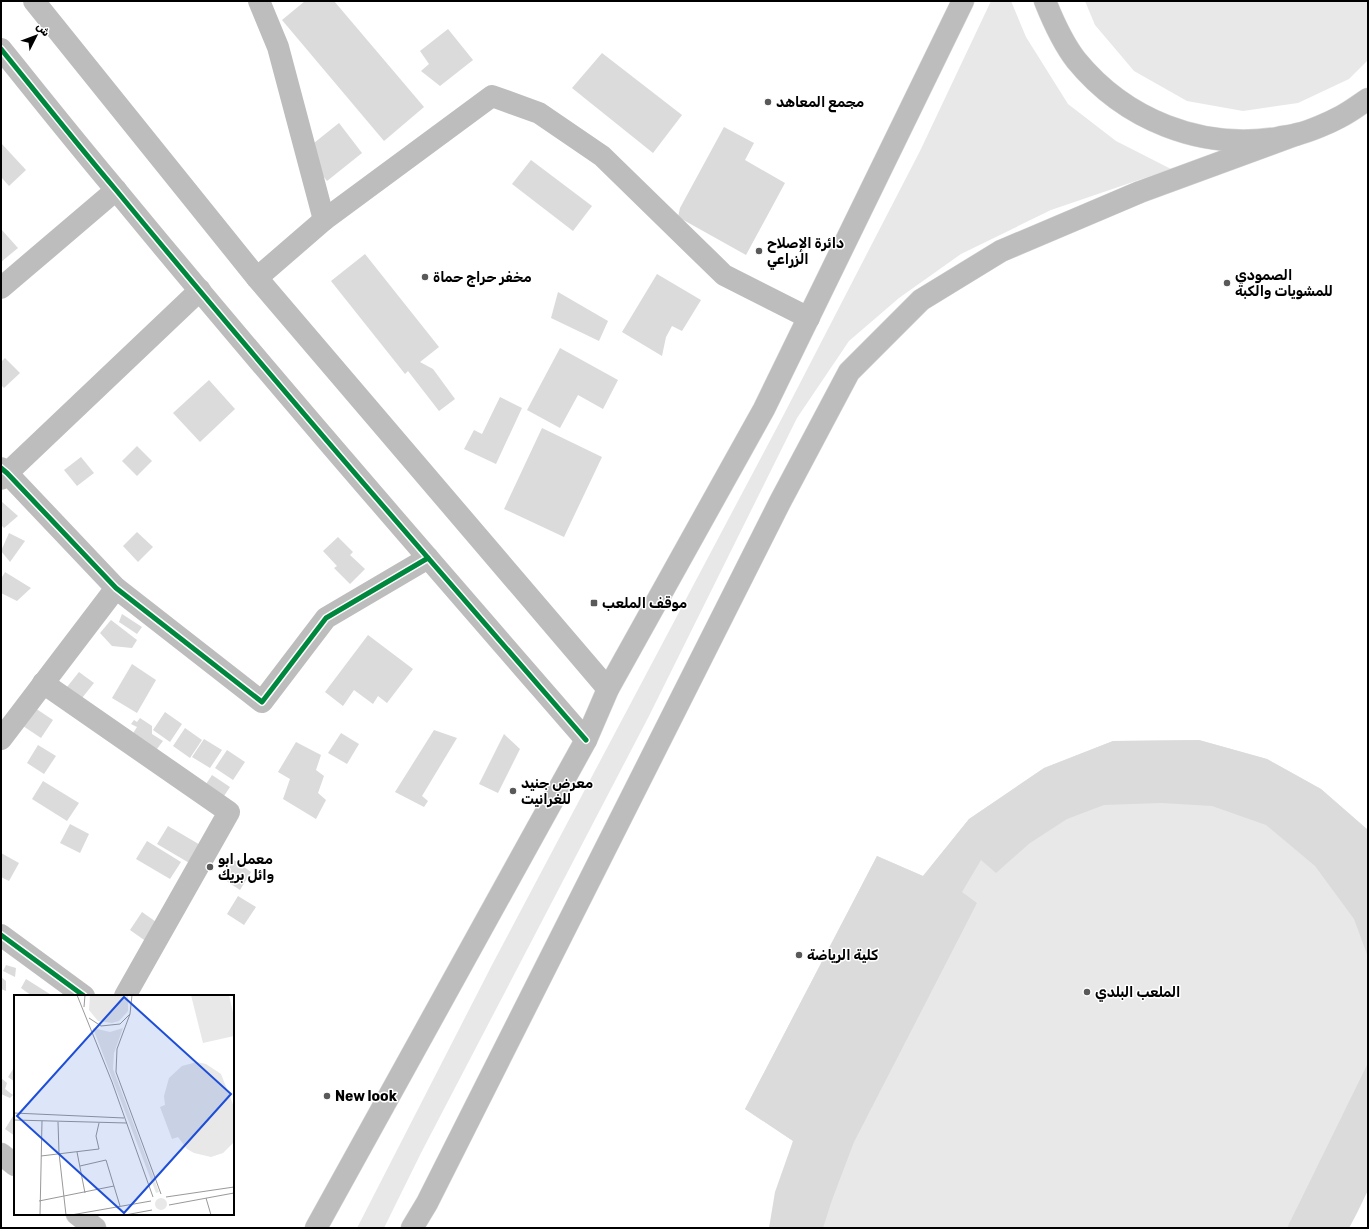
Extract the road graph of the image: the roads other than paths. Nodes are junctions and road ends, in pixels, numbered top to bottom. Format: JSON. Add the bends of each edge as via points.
{"nodes":[{"id":1,"x":34,"y":1,"type":"edge"},
{"id":2,"x":260,"y":1,"type":"edge"},
{"id":3,"x":963,"y":1,"type":"edge"},
{"id":4,"x":1045,"y":1,"type":"edge"},
{"id":5,"x":1,"y":49,"type":"edge"},
{"id":6,"x":1368,"y":99,"type":"edge"},
{"id":7,"x":1298,"y":134,"type":"junction"},
{"id":8,"x":116,"y":190,"type":"junction"},
{"id":9,"x":324,"y":220,"type":"junction"},
{"id":10,"x":257,"y":278,"type":"junction"},
{"id":11,"x":1,"y":288,"type":"edge"},
{"id":12,"x":200,"y":290,"type":"junction"},
{"id":13,"x":809,"y":318,"type":"junction"},
{"id":14,"x":3,"y":474,"type":"edge"},
{"id":15,"x":428,"y":558,"type":"junction"},
{"id":16,"x":116,"y":588,"type":"junction"},
{"id":17,"x":43,"y":684,"type":"junction"},
{"id":18,"x":608,"y":689,"type":"junction"},
{"id":19,"x":1,"y":740,"type":"edge"},
{"id":20,"x":586,"y":740,"type":"junction"},
{"id":21,"x":1,"y":936,"type":"edge"},
{"id":22,"x":83,"y":995,"type":"edge"},
{"id":23,"x":126,"y":995,"type":"edge"},
{"id":24,"x":1,"y":1154,"type":"edge"},
{"id":25,"x":14,"y":1164,"type":"edge"},
{"id":26,"x":78,"y":1215,"type":"edge"},
{"id":27,"x":95,"y":1228,"type":"edge"},
{"id":28,"x":316,"y":1228,"type":"edge"},
{"id":29,"x":412,"y":1228,"type":"edge"}],
"edges":[{"from":1,"to":10,"type":"street"},
{"from":2,"to":9,"type":"street","via":[[278,47]]},
{"from":3,"to":13,"type":"street"},
{"from":4,"to":7,"type":"street","via":[[1054,23],[1076,59],[1104,89],[1138,113],[1175,130],[1216,140],[1257,141]]},
{"from":5,"to":8,"type":"street"},
{"from":6,"to":7,"type":"street","via":[[1341,117]]},
{"from":7,"to":29,"type":"street","via":[[1140,192],[1001,251],[921,300],[849,372],[776,510],[427,1204]]},
{"from":8,"to":11,"type":"street"},
{"from":8,"to":12,"type":"street"},
{"from":9,"to":10,"type":"street"},
{"from":9,"to":13,"type":"street","via":[[492,96],[539,113],[602,156],[724,276]]},
{"from":10,"to":18,"type":"street"},
{"from":12,"to":14,"type":"street"},
{"from":12,"to":15,"type":"street"},
{"from":13,"to":18,"type":"street","via":[[764,409]]},
{"from":14,"to":16,"type":"street"},
{"from":15,"to":16,"type":"street","via":[[326,618],[262,702]]},
{"from":15,"to":20,"type":"street"},
{"from":16,"to":17,"type":"street"},
{"from":17,"to":19,"type":"street"},
{"from":17,"to":23,"type":"street","via":[[229,812]]},
{"from":18,"to":20,"type":"street"},
{"from":20,"to":28,"type":"street"},
{"from":21,"to":22,"type":"street"},
{"from":24,"to":25,"type":"street"},
{"from":26,"to":27,"type":"street"}]}
